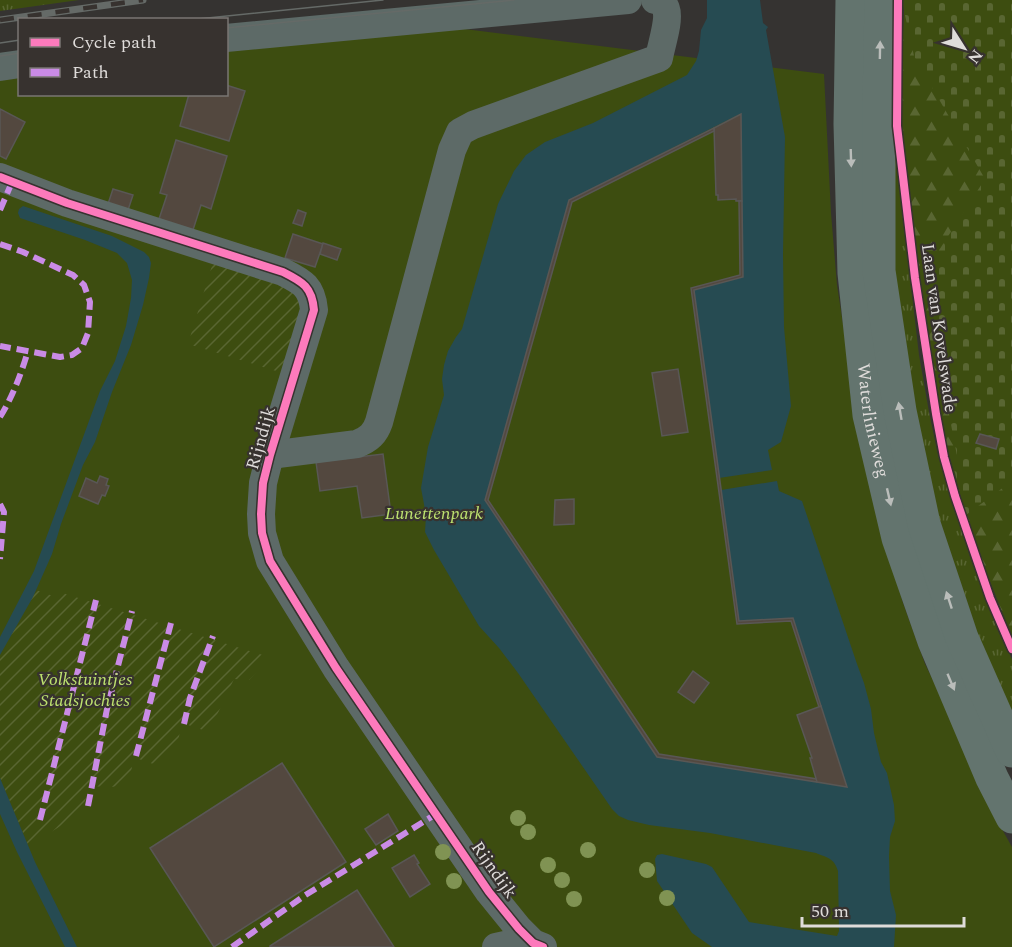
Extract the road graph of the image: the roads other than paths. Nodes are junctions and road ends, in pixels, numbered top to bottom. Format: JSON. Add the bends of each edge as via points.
{"nodes":[{"id":1,"x":628,"y":0,"type":"edge"},
{"id":2,"x":655,"y":0,"type":"edge"},
{"id":3,"x":852,"y":0,"type":"edge"},
{"id":4,"x":881,"y":0,"type":"edge"},
{"id":5,"x":228,"y":38,"type":"edge"},
{"id":6,"x":18,"y":64,"type":"edge"},
{"id":7,"x":0,"y":67,"type":"edge"},
{"id":8,"x":864,"y":100,"type":"junction"},
{"id":9,"x":0,"y":177,"type":"edge"},
{"id":10,"x":270,"y":455,"type":"junction"},
{"id":11,"x":1012,"y":751,"type":"edge"},
{"id":12,"x":1012,"y":817,"type":"edge"},
{"id":13,"x":538,"y":945,"type":"edge"},
{"id":14,"x":496,"y":947,"type":"edge"}],
"edges":[{"from":1,"to":5,"type":"street"},
{"from":2,"to":10,"type":"street","via":[[666,8],[659,58],[460,132],[374,433],[357,444]]},
{"from":3,"to":8,"type":"main road","name":"Waterlinieweg"},
{"from":8,"to":4,"type":"main road","name":"Waterlinieweg","one_way":true},
{"from":6,"to":7,"type":"street"},
{"from":11,"to":8,"type":"main road","name":"Waterlinieweg","one_way":true,"via":[[962,639],[924,524],[900,411],[879,271]]},
{"from":8,"to":12,"type":"main road","name":"Waterlinieweg","one_way":true,"via":[[854,273],[869,415],[898,538],[934,641]]},
{"from":9,"to":10,"type":"street","name":"Rijndijk","via":[[67,203],[284,272],[307,287],[314,310]]},
{"from":10,"to":13,"type":"street","name":"Rijndijk","via":[[261,514],[270,561],[336,668],[483,882],[506,914]]},
{"from":13,"to":14,"type":"street","via":[[514,943]]}]}
